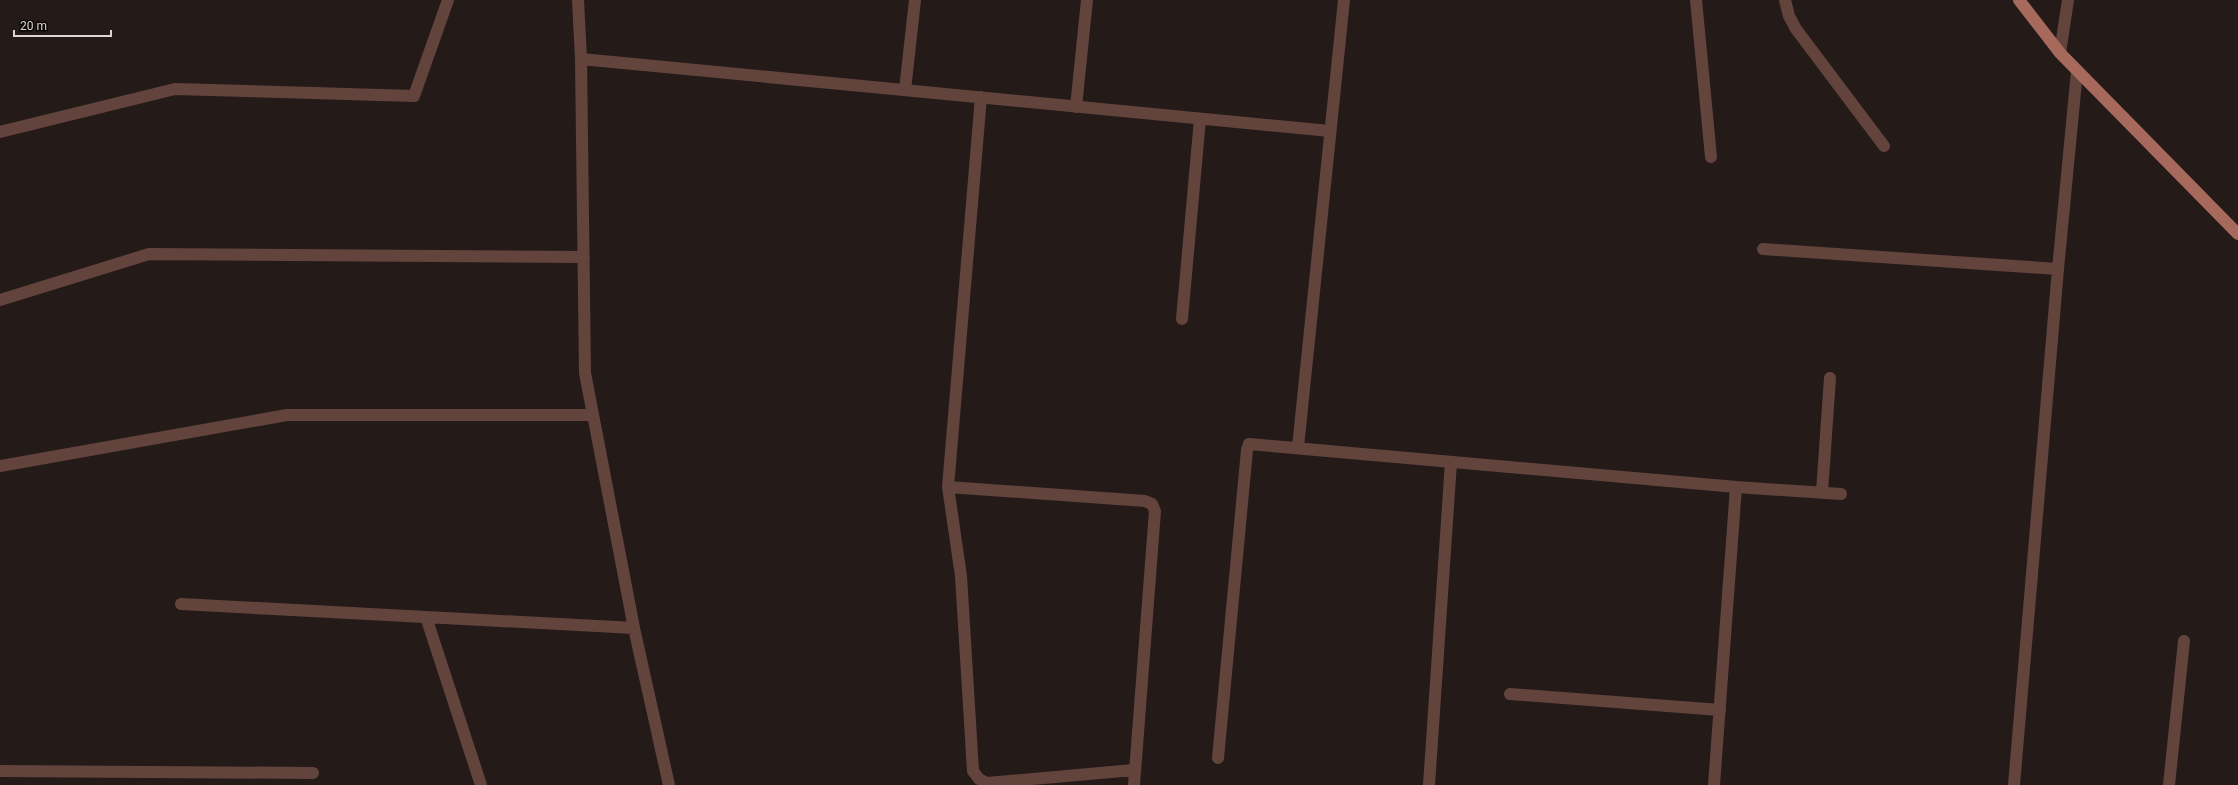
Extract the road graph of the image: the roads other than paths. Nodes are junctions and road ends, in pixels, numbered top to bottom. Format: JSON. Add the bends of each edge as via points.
{"nodes":[{"id":1,"x":448,"y":0,"type":"edge"},
{"id":2,"x":578,"y":0,"type":"edge"},
{"id":3,"x":915,"y":0,"type":"edge"},
{"id":4,"x":1088,"y":0,"type":"edge"},
{"id":5,"x":1344,"y":0,"type":"edge"},
{"id":6,"x":1696,"y":0,"type":"edge"},
{"id":7,"x":1785,"y":0,"type":"edge"},
{"id":8,"x":2020,"y":0,"type":"edge"},
{"id":9,"x":2068,"y":0,"type":"edge"},
{"id":10,"x":2060,"y":54,"type":"junction"},
{"id":11,"x":581,"y":59,"type":"junction"},
{"id":12,"x":2077,"y":71,"type":"junction"},
{"id":13,"x":905,"y":90,"type":"junction"},
{"id":14,"x":981,"y":97,"type":"junction"},
{"id":15,"x":1076,"y":107,"type":"junction"},
{"id":16,"x":1200,"y":119,"type":"junction"},
{"id":17,"x":1330,"y":131,"type":"junction"},
{"id":18,"x":0,"y":132,"type":"edge"},
{"id":19,"x":1884,"y":146,"type":"dead end"},
{"id":20,"x":1711,"y":157,"type":"dead end"},
{"id":21,"x":2238,"y":234,"type":"edge"},
{"id":22,"x":1763,"y":249,"type":"dead end"},
{"id":23,"x":584,"y":257,"type":"junction"},
{"id":24,"x":2058,"y":268,"type":"junction"},
{"id":25,"x":0,"y":300,"type":"edge"},
{"id":26,"x":1182,"y":319,"type":"dead end"},
{"id":27,"x":1830,"y":378,"type":"dead end"},
{"id":28,"x":593,"y":415,"type":"junction"},
{"id":29,"x":1298,"y":447,"type":"junction"},
{"id":30,"x":1451,"y":462,"type":"junction"},
{"id":31,"x":0,"y":466,"type":"edge"},
{"id":32,"x":948,"y":487,"type":"junction"},
{"id":33,"x":1736,"y":487,"type":"junction"},
{"id":34,"x":1822,"y":492,"type":"junction"},
{"id":35,"x":1841,"y":494,"type":"dead end"},
{"id":36,"x":182,"y":604,"type":"dead end"},
{"id":37,"x":426,"y":617,"type":"junction"},
{"id":38,"x":634,"y":628,"type":"junction"},
{"id":39,"x":2184,"y":641,"type":"dead end"},
{"id":40,"x":1510,"y":694,"type":"dead end"},
{"id":41,"x":1720,"y":710,"type":"junction"},
{"id":42,"x":1218,"y":758,"type":"dead end"},
{"id":43,"x":1134,"y":770,"type":"junction"},
{"id":44,"x":0,"y":771,"type":"edge"},
{"id":45,"x":313,"y":773,"type":"dead end"},
{"id":46,"x":481,"y":785,"type":"edge"},
{"id":47,"x":669,"y":785,"type":"edge"},
{"id":48,"x":1134,"y":785,"type":"edge"},
{"id":49,"x":1429,"y":785,"type":"edge"},
{"id":50,"x":1714,"y":785,"type":"edge"},
{"id":51,"x":2014,"y":785,"type":"edge"},
{"id":52,"x":2168,"y":785,"type":"edge"}],
"edges":[{"from":1,"to":18,"type":"street","via":[[414,96],[175,89]]},
{"from":2,"to":11,"type":"street"},
{"from":3,"to":13,"type":"street"},
{"from":4,"to":15,"type":"street"},
{"from":5,"to":17,"type":"street"},
{"from":6,"to":20,"type":"street"},
{"from":7,"to":19,"type":"street","via":[[1796,29]]},
{"from":8,"to":10,"type":"main road"},
{"from":9,"to":10,"type":"street"},
{"from":10,"to":12,"type":"main road"},
{"from":11,"to":13,"type":"street"},
{"from":11,"to":23,"type":"street"},
{"from":12,"to":21,"type":"main road"},
{"from":12,"to":24,"type":"street"},
{"from":13,"to":14,"type":"street"},
{"from":14,"to":15,"type":"street"},
{"from":14,"to":32,"type":"street"},
{"from":15,"to":16,"type":"street"},
{"from":16,"to":17,"type":"street"},
{"from":16,"to":26,"type":"street"},
{"from":17,"to":29,"type":"street"},
{"from":22,"to":24,"type":"street"},
{"from":23,"to":25,"type":"street","via":[[149,254]]},
{"from":23,"to":28,"type":"street","via":[[585,373]]},
{"from":24,"to":51,"type":"street"},
{"from":27,"to":34,"type":"street"},
{"from":28,"to":31,"type":"street","via":[[287,415]]},
{"from":28,"to":38,"type":"street"},
{"from":29,"to":30,"type":"street"},
{"from":29,"to":42,"type":"street","via":[[1256,443],[1249,444],[1247,450]]},
{"from":30,"to":33,"type":"street"},
{"from":30,"to":49,"type":"street"},
{"from":32,"to":43,"type":"street","via":[[961,576],[973,771],[979,779],[987,783]]},
{"from":32,"to":43,"type":"street","via":[[1145,501],[1152,504],[1155,511]]},
{"from":33,"to":34,"type":"street"},
{"from":33,"to":41,"type":"street"},
{"from":34,"to":35,"type":"street"},
{"from":36,"to":37,"type":"street"},
{"from":37,"to":38,"type":"street"},
{"from":37,"to":46,"type":"street"},
{"from":38,"to":47,"type":"street"},
{"from":39,"to":52,"type":"street"},
{"from":40,"to":41,"type":"street"},
{"from":41,"to":50,"type":"street"},
{"from":43,"to":48,"type":"street"},
{"from":44,"to":45,"type":"street"}]}
